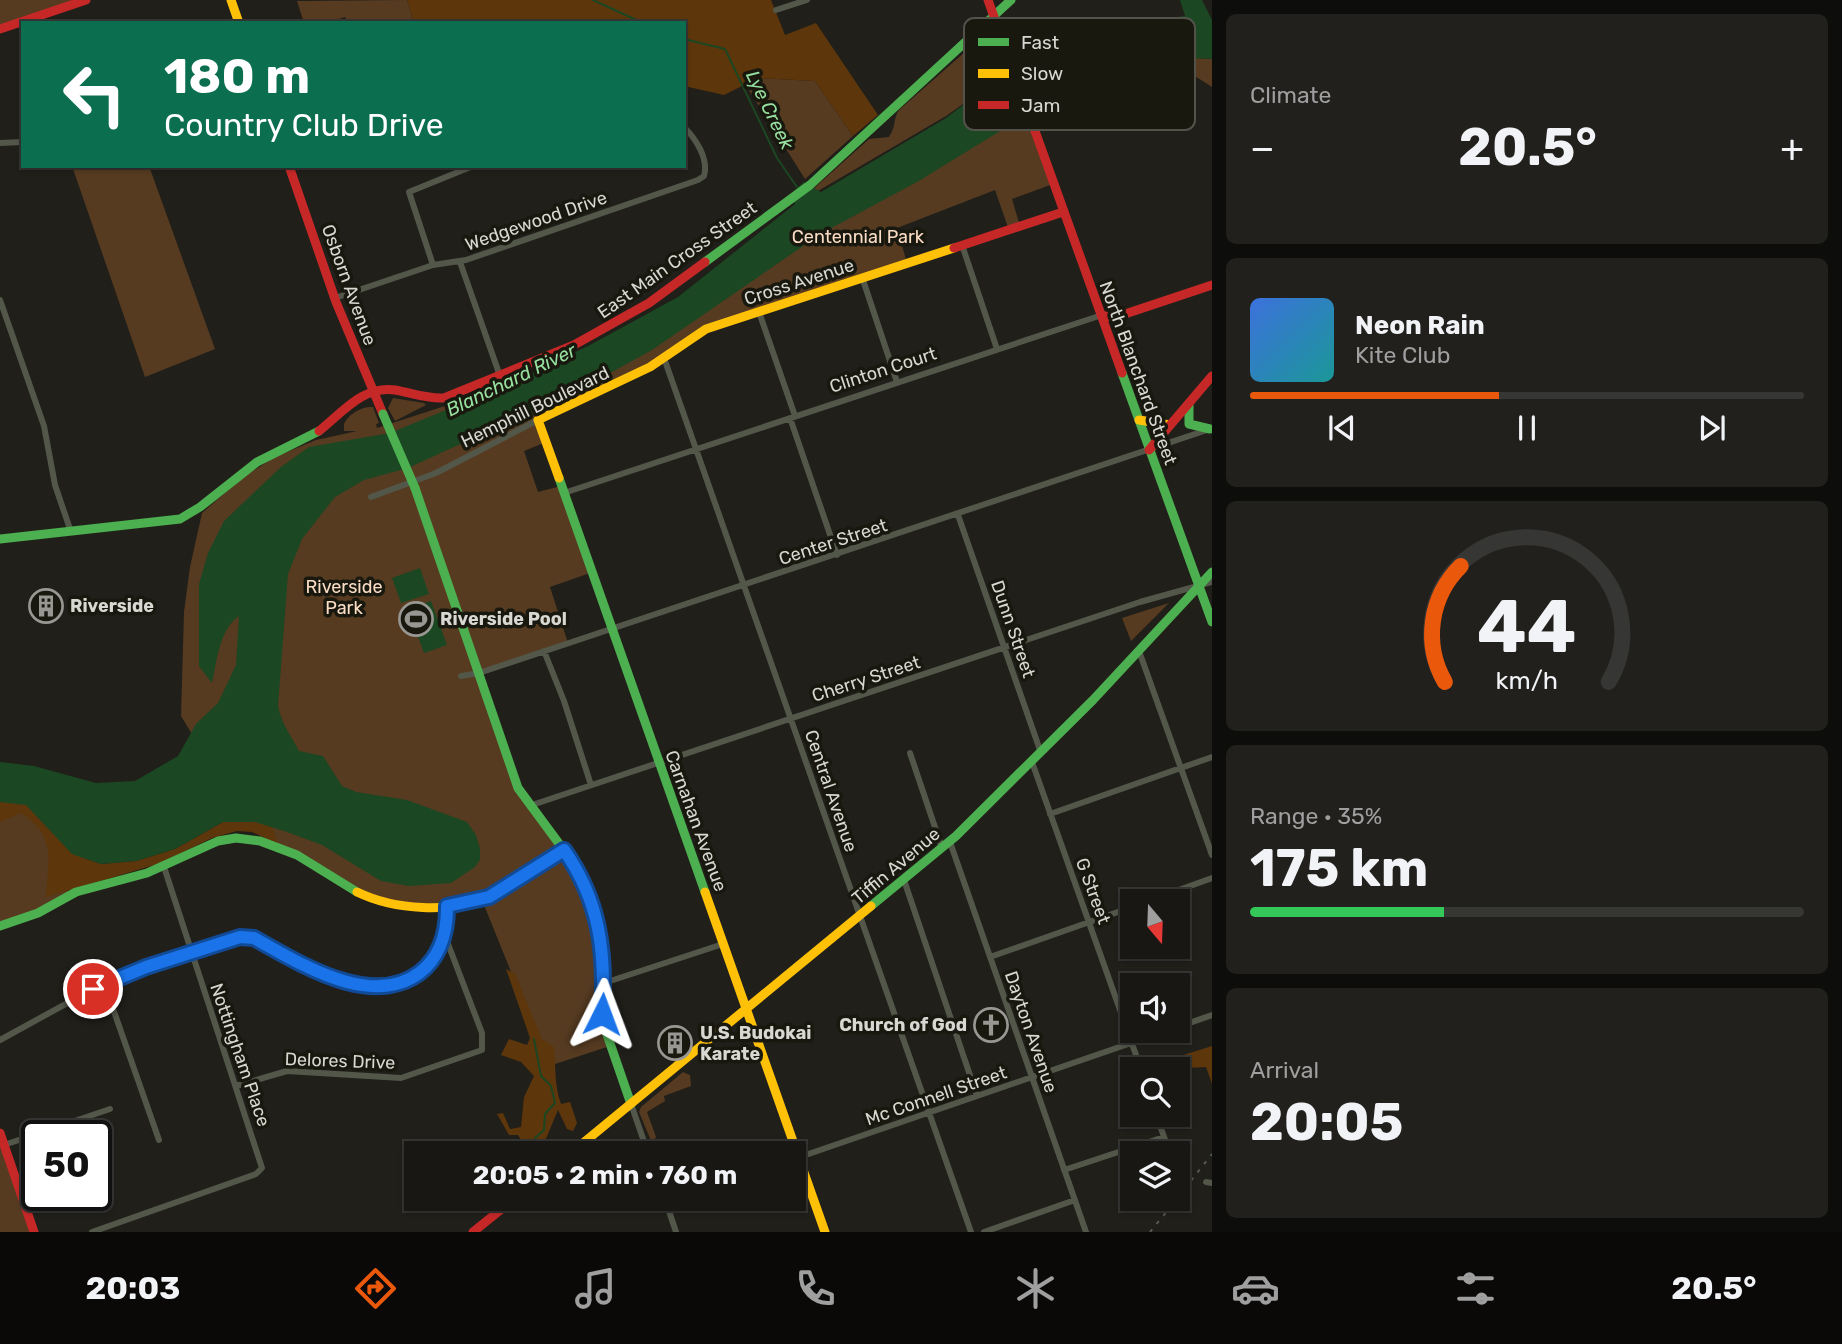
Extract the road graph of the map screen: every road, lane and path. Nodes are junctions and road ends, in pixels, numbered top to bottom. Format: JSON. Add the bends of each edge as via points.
{"nodes":[{"id":1,"x":86,"y":0,"type":"edge"},
{"id":2,"x":231,"y":0,"type":"edge"},
{"id":3,"x":807,"y":0,"type":"edge"},
{"id":4,"x":988,"y":0,"type":"edge"},
{"id":5,"x":1011,"y":0,"type":"edge"},
{"id":6,"x":776,"y":10,"type":"dead end"},
{"id":7,"x":994,"y":16,"type":"joint"},
{"id":8,"x":24,"y":21,"type":"edge"},
{"id":9,"x":238,"y":21,"type":"edge"},
{"id":10,"x":21,"y":22,"type":"edge"},
{"id":11,"x":0,"y":29,"type":"edge"},
{"id":12,"x":964,"y":44,"type":"edge"},
{"id":13,"x":686,"y":130,"type":"edge"},
{"id":14,"x":1034,"y":130,"type":"edge"},
{"id":15,"x":21,"y":142,"type":"edge"},
{"id":16,"x":0,"y":143,"type":"edge"},
{"id":17,"x":290,"y":168,"type":"edge"},
{"id":18,"x":468,"y":168,"type":"edge"},
{"id":19,"x":1063,"y":212,"type":"junction"},
{"id":20,"x":962,"y":245,"type":"junction"},
{"id":21,"x":460,"y":262,"type":"junction"},
{"id":22,"x":433,"y":265,"type":"junction"},
{"id":23,"x":862,"y":277,"type":"junction"},
{"id":24,"x":1212,"y":285,"type":"edge"},
{"id":25,"x":335,"y":298,"type":"junction"},
{"id":26,"x":0,"y":300,"type":"edge"},
{"id":27,"x":759,"y":312,"type":"junction"},
{"id":28,"x":1102,"y":314,"type":"junction"},
{"id":29,"x":706,"y":329,"type":"joint"},
{"id":30,"x":997,"y":349,"type":"junction"},
{"id":31,"x":664,"y":358,"type":"junction"},
{"id":32,"x":500,"y":376,"type":"junction"},
{"id":33,"x":1212,"y":376,"type":"edge"},
{"id":34,"x":897,"y":382,"type":"junction"},
{"id":35,"x":374,"y":392,"type":"junction"},
{"id":36,"x":1189,"y":403,"type":"junction"},
{"id":37,"x":793,"y":417,"type":"junction"},
{"id":38,"x":538,"y":420,"type":"junction"},
{"id":39,"x":1139,"y":420,"type":"junction"},
{"id":40,"x":1170,"y":425,"type":"junction"},
{"id":41,"x":1211,"y":429,"type":"edge"},
{"id":42,"x":695,"y":449,"type":"junction"},
{"id":43,"x":1149,"y":450,"type":"junction"},
{"id":44,"x":564,"y":493,"type":"junction"},
{"id":45,"x":370,"y":497,"type":"dead end"},
{"id":46,"x":958,"y":515,"type":"junction"},
{"id":47,"x":71,"y":532,"type":"junction"},
{"id":48,"x":0,"y":539,"type":"edge"},
{"id":49,"x":837,"y":555,"type":"junction"},
{"id":50,"x":1212,"y":572,"type":"edge"},
{"id":51,"x":1212,"y":582,"type":"edge"},
{"id":52,"x":744,"y":586,"type":"junction"},
{"id":53,"x":1198,"y":588,"type":"junction"},
{"id":54,"x":1212,"y":622,"type":"edge"},
{"id":55,"x":611,"y":629,"type":"junction"},
{"id":56,"x":1004,"y":648,"type":"junction"},
{"id":57,"x":1139,"y":650,"type":"junction"},
{"id":58,"x":544,"y":651,"type":"junction"},
{"id":59,"x":479,"y":673,"type":"junction"},
{"id":60,"x":461,"y":676,"type":"dead end"},
{"id":61,"x":790,"y":718,"type":"junction"},
{"id":62,"x":1041,"y":753,"type":"junction"},
{"id":63,"x":910,"y":754,"type":"dead end"},
{"id":64,"x":1212,"y":757,"type":"edge"},
{"id":65,"x":659,"y":762,"type":"junction"},
{"id":66,"x":1032,"y":762,"type":"junction"},
{"id":67,"x":1181,"y":768,"type":"junction"},
{"id":68,"x":591,"y":785,"type":"junction"},
{"id":69,"x":529,"y":806,"type":"junction"},
{"id":70,"x":1050,"y":814,"type":"junction"},
{"id":71,"x":946,"y":845,"type":"junction"},
{"id":72,"x":564,"y":850,"type":"junction"},
{"id":73,"x":1212,"y":855,"type":"edge"},
{"id":74,"x":164,"y":867,"type":"junction"},
{"id":75,"x":1212,"y":878,"type":"edge"},
{"id":76,"x":904,"y":880,"type":"junction"},
{"id":77,"x":1181,"y":889,"type":"edge"},
{"id":78,"x":447,"y":906,"type":"junction"},
{"id":79,"x":1120,"y":911,"type":"edge"},
{"id":80,"x":860,"y":916,"type":"junction"},
{"id":81,"x":1089,"y":922,"type":"junction"},
{"id":82,"x":0,"y":926,"type":"edge"},
{"id":83,"x":445,"y":936,"type":"junction"},
{"id":84,"x":723,"y":944,"type":"junction"},
{"id":85,"x":190,"y":952,"type":"junction"},
{"id":86,"x":990,"y":957,"type":"junction"},
{"id":87,"x":104,"y":983,"type":"junction"},
{"id":88,"x":604,"y":983,"type":"junction"},
{"id":89,"x":746,"y":1009,"type":"junction"},
{"id":90,"x":1120,"y":1009,"type":"edge"},
{"id":91,"x":1212,"y":1014,"type":"edge"},
{"id":92,"x":1190,"y":1022,"type":"edge"},
{"id":93,"x":0,"y":1040,"type":"edge"},
{"id":94,"x":1132,"y":1043,"type":"joint"},
{"id":95,"x":1137,"y":1057,"type":"edge"},
{"id":96,"x":1032,"y":1077,"type":"junction"},
{"id":97,"x":236,"y":1086,"type":"junction"},
{"id":98,"x":977,"y":1096,"type":"junction"},
{"id":99,"x":631,"y":1104,"type":"junction"},
{"id":100,"x":110,"y":1109,"type":"dead end"},
{"id":101,"x":929,"y":1113,"type":"junction"},
{"id":102,"x":1160,"y":1127,"type":"edge"},
{"id":103,"x":0,"y":1133,"type":"edge"},
{"id":104,"x":1164,"y":1137,"type":"junction"},
{"id":105,"x":159,"y":1140,"type":"dead end"},
{"id":106,"x":586,"y":1141,"type":"edge"},
{"id":107,"x":644,"y":1141,"type":"edge"},
{"id":108,"x":790,"y":1141,"type":"edge"},
{"id":109,"x":1166,"y":1141,"type":"edge"},
{"id":110,"x":4,"y":1145,"type":"junction"},
{"id":111,"x":806,"y":1155,"type":"edge"},
{"id":112,"x":1064,"y":1170,"type":"junction"},
{"id":113,"x":806,"y":1184,"type":"edge"},
{"id":114,"x":1075,"y":1200,"type":"junction"},
{"id":115,"x":499,"y":1211,"type":"edge"},
{"id":116,"x":669,"y":1211,"type":"edge"},
{"id":117,"x":34,"y":1232,"type":"edge"},
{"id":118,"x":92,"y":1232,"type":"edge"},
{"id":119,"x":473,"y":1232,"type":"edge"},
{"id":120,"x":677,"y":1232,"type":"edge"},
{"id":121,"x":825,"y":1232,"type":"edge"},
{"id":122,"x":971,"y":1232,"type":"edge"},
{"id":123,"x":984,"y":1232,"type":"edge"},
{"id":124,"x":1086,"y":1232,"type":"edge"}],
"edges":[{"from":1,"to":8,"type":"main road"},
{"from":2,"to":9,"type":"main road"},
{"from":3,"to":6,"type":"street"},
{"from":4,"to":7,"type":"main road","name":"North Blanchard Street"},
{"from":5,"to":7,"type":"main road","name":"East Main Cross Street"},
{"from":10,"to":11,"type":"main road"},
{"from":12,"to":32,"type":"main road","name":"East Main Cross Street","via":[[791,201],[633,314]]},
{"from":13,"to":21,"type":"street","name":"Wedgewood Drive","via":[[702,155],[704,176]]},
{"from":14,"to":19,"type":"main road","name":"North Blanchard Street"},
{"from":15,"to":16,"type":"street"},
{"from":17,"to":25,"type":"main road","name":"Osborn Avenue"},
{"from":18,"to":22,"type":"street","via":[[410,190]]},
{"from":19,"to":20,"type":"main road","name":"Cross Avenue"},
{"from":19,"to":28,"type":"main road","name":"North Blanchard Street"},
{"from":20,"to":23,"type":"main road","name":"Cross Avenue"},
{"from":20,"to":30,"type":"street"},
{"from":21,"to":22,"type":"street","name":"Wedgewood Drive"},
{"from":21,"to":32,"type":"street"},
{"from":22,"to":25,"type":"street","name":"Wedgewood Drive"},
{"from":23,"to":27,"type":"main road","name":"Cross Avenue"},
{"from":23,"to":34,"type":"street"},
{"from":24,"to":28,"type":"main road","name":"Clinton Court","via":[[1113,318]]},
{"from":25,"to":35,"type":"main road","name":"Osborn Avenue"},
{"from":26,"to":47,"type":"street","via":[[44,426],[55,485]]},
{"from":27,"to":29,"type":"main road","name":"Cross Avenue"},
{"from":27,"to":37,"type":"street"},
{"from":28,"to":30,"type":"street","name":"Clinton Court"},
{"from":28,"to":39,"type":"main road","name":"North Blanchard Street"},
{"from":29,"to":31,"type":"main road","name":"Hemphill Boulevard"},
{"from":30,"to":34,"type":"street","name":"Clinton Court"},
{"from":31,"to":38,"type":"main road","name":"Hemphill Boulevard"},
{"from":31,"to":42,"type":"street","name":"Central Avenue"},
{"from":32,"to":35,"type":"main road","name":"East Main Cross Street","via":[[431,400],[387,390]]},
{"from":33,"to":36,"type":"main road"},
{"from":34,"to":37,"type":"street","name":"Clinton Court"},
{"from":35,"to":47,"type":"main road","via":[[349,403],[314,436],[248,468],[188,516]]},
{"from":35,"to":59,"type":"main road","name":"Osborn Avenue","bridge":true,"via":[[415,488]]},
{"from":36,"to":40,"type":"main road"},
{"from":36,"to":41,"type":"main road","via":[[1189,424]]},
{"from":37,"to":42,"type":"street","name":"Clinton Court"},
{"from":37,"to":49,"type":"street"},
{"from":38,"to":44,"type":"main road","name":"Carnahan Avenue"},
{"from":38,"to":45,"type":"street","name":"Hemphill Boulevard","via":[[436,473]]},
{"from":39,"to":40,"type":"main road"},
{"from":39,"to":43,"type":"main road","name":"North Blanchard Street"},
{"from":40,"to":43,"type":"main road"},
{"from":41,"to":43,"type":"street","name":"Center Street"},
{"from":42,"to":44,"type":"street","name":"Clinton Court"},
{"from":42,"to":52,"type":"street","name":"Central Avenue"},
{"from":43,"to":46,"type":"street","name":"Center Street"},
{"from":43,"to":53,"type":"main road","name":"North Blanchard Street"},
{"from":44,"to":55,"type":"main road","name":"Carnahan Avenue"},
{"from":46,"to":49,"type":"street","name":"Center Street"},
{"from":46,"to":56,"type":"street","name":"Dunn Street"},
{"from":47,"to":48,"type":"main road"},
{"from":49,"to":52,"type":"street","name":"Center Street"},
{"from":50,"to":53,"type":"main road","name":"Tiffin Avenue"},
{"from":51,"to":53,"type":"street","name":"Cherry Street"},
{"from":52,"to":55,"type":"street","name":"Center Street"},
{"from":52,"to":61,"type":"street","name":"Central Avenue"},
{"from":53,"to":54,"type":"main road","name":"North Blanchard Street"},
{"from":53,"to":56,"type":"street","name":"Cherry Street","via":[[1150,599]]},
{"from":53,"to":57,"type":"main road","name":"Tiffin Avenue"},
{"from":55,"to":58,"type":"street","name":"Center Street"},
{"from":55,"to":65,"type":"main road","name":"Carnahan Avenue"},
{"from":56,"to":61,"type":"street","name":"Cherry Street"},
{"from":56,"to":62,"type":"street","name":"Dunn Street"},
{"from":57,"to":62,"type":"main road","name":"Tiffin Avenue"},
{"from":57,"to":67,"type":"street"},
{"from":58,"to":59,"type":"street","name":"Center Street"},
{"from":58,"to":68,"type":"street"},
{"from":59,"to":60,"type":"street","name":"Center Street"},
{"from":59,"to":69,"type":"main road","name":"Osborn Avenue","via":[[518,788]]},
{"from":61,"to":65,"type":"street","name":"Cherry Street"},
{"from":61,"to":80,"type":"street","name":"Central Avenue"},
{"from":62,"to":66,"type":"main road","name":"Tiffin Avenue"},
{"from":63,"to":71,"type":"street","name":"Dayton Avenue"},
{"from":64,"to":67,"type":"street"},
{"from":65,"to":68,"type":"street","name":"Cherry Street"},
{"from":65,"to":84,"type":"main road","name":"Carnahan Avenue"},
{"from":66,"to":70,"type":"street","name":"G Street"},
{"from":66,"to":71,"type":"main road","name":"Tiffin Avenue"},
{"from":67,"to":70,"type":"street"},
{"from":67,"to":73,"type":"street"},
{"from":68,"to":69,"type":"street","name":"Cherry Street"},
{"from":69,"to":72,"type":"main road","name":"Osborn Avenue"},
{"from":70,"to":81,"type":"street","name":"G Street"},
{"from":71,"to":76,"type":"main road","name":"Tiffin Avenue"},
{"from":71,"to":86,"type":"street","name":"Dayton Avenue"},
{"from":72,"to":78,"type":"main road","via":[[489,897]]},
{"from":72,"to":88,"type":"main road","name":"Osborn Avenue","via":[[596,913]]},
{"from":74,"to":78,"type":"main road","via":[[218,842],[248,838],[298,855],[381,902]]},
{"from":74,"to":82,"type":"main road","via":[[76,892],[38,913]]},
{"from":74,"to":85,"type":"street","name":"Nottingham Place"},
{"from":75,"to":77,"type":"street"},
{"from":76,"to":80,"type":"main road","name":"Tiffin Avenue"},
{"from":76,"to":98,"type":"street"},
{"from":78,"to":83,"type":"street"},
{"from":79,"to":81,"type":"street"},
{"from":80,"to":89,"type":"main road","name":"Tiffin Avenue"},
{"from":80,"to":101,"type":"street","name":"Central Avenue"},
{"from":81,"to":86,"type":"street"},
{"from":81,"to":90,"type":"street","name":"G Street"},
{"from":83,"to":85,"type":"street","via":[[437,955],[421,973],[380,985],[337,978],[249,937]]},
{"from":83,"to":97,"type":"street","name":"Delores Drive","via":[[482,1033],[482,1050],[401,1078],[287,1070]]},
{"from":84,"to":88,"type":"street"},
{"from":84,"to":89,"type":"main road","name":"Carnahan Avenue"},
{"from":85,"to":87,"type":"street"},
{"from":85,"to":97,"type":"street","name":"Nottingham Place"},
{"from":86,"to":96,"type":"street","name":"Dayton Avenue"},
{"from":87,"to":93,"type":"street"},
{"from":87,"to":105,"type":"street"},
{"from":88,"to":99,"type":"main road","name":"Osborn Avenue","via":[[603,1023]]},
{"from":89,"to":99,"type":"main road","name":"Tiffin Avenue"},
{"from":89,"to":108,"type":"main road","name":"Carnahan Avenue"},
{"from":91,"to":92,"type":"street"},
{"from":94,"to":95,"type":"street","name":"G Street"},
{"from":94,"to":96,"type":"street","name":"Mc Connell Street"},
{"from":96,"to":98,"type":"street","name":"Mc Connell Street"},
{"from":96,"to":112,"type":"street","name":"Dayton Avenue"},
{"from":97,"to":118,"type":"street","name":"Nottingham Place","via":[[261,1157],[260,1172]]},
{"from":98,"to":101,"type":"street","name":"Mc Connell Street"},
{"from":99,"to":106,"type":"main road","name":"Tiffin Avenue"},
{"from":99,"to":107,"type":"street"},
{"from":100,"to":110,"type":"street"},
{"from":101,"to":111,"type":"street","name":"Mc Connell Street"},
{"from":101,"to":122,"type":"street","name":"Central Avenue"},
{"from":102,"to":104,"type":"street"},
{"from":103,"to":110,"type":"main road"},
{"from":104,"to":109,"type":"street"},
{"from":104,"to":112,"type":"street"},
{"from":110,"to":117,"type":"main road"},
{"from":112,"to":114,"type":"street","name":"Dayton Avenue"},
{"from":113,"to":121,"type":"main road","name":"Carnahan Avenue"},
{"from":114,"to":123,"type":"street"},
{"from":114,"to":124,"type":"street","name":"Dayton Avenue"},
{"from":115,"to":119,"type":"main road"},
{"from":116,"to":120,"type":"street"}]}
